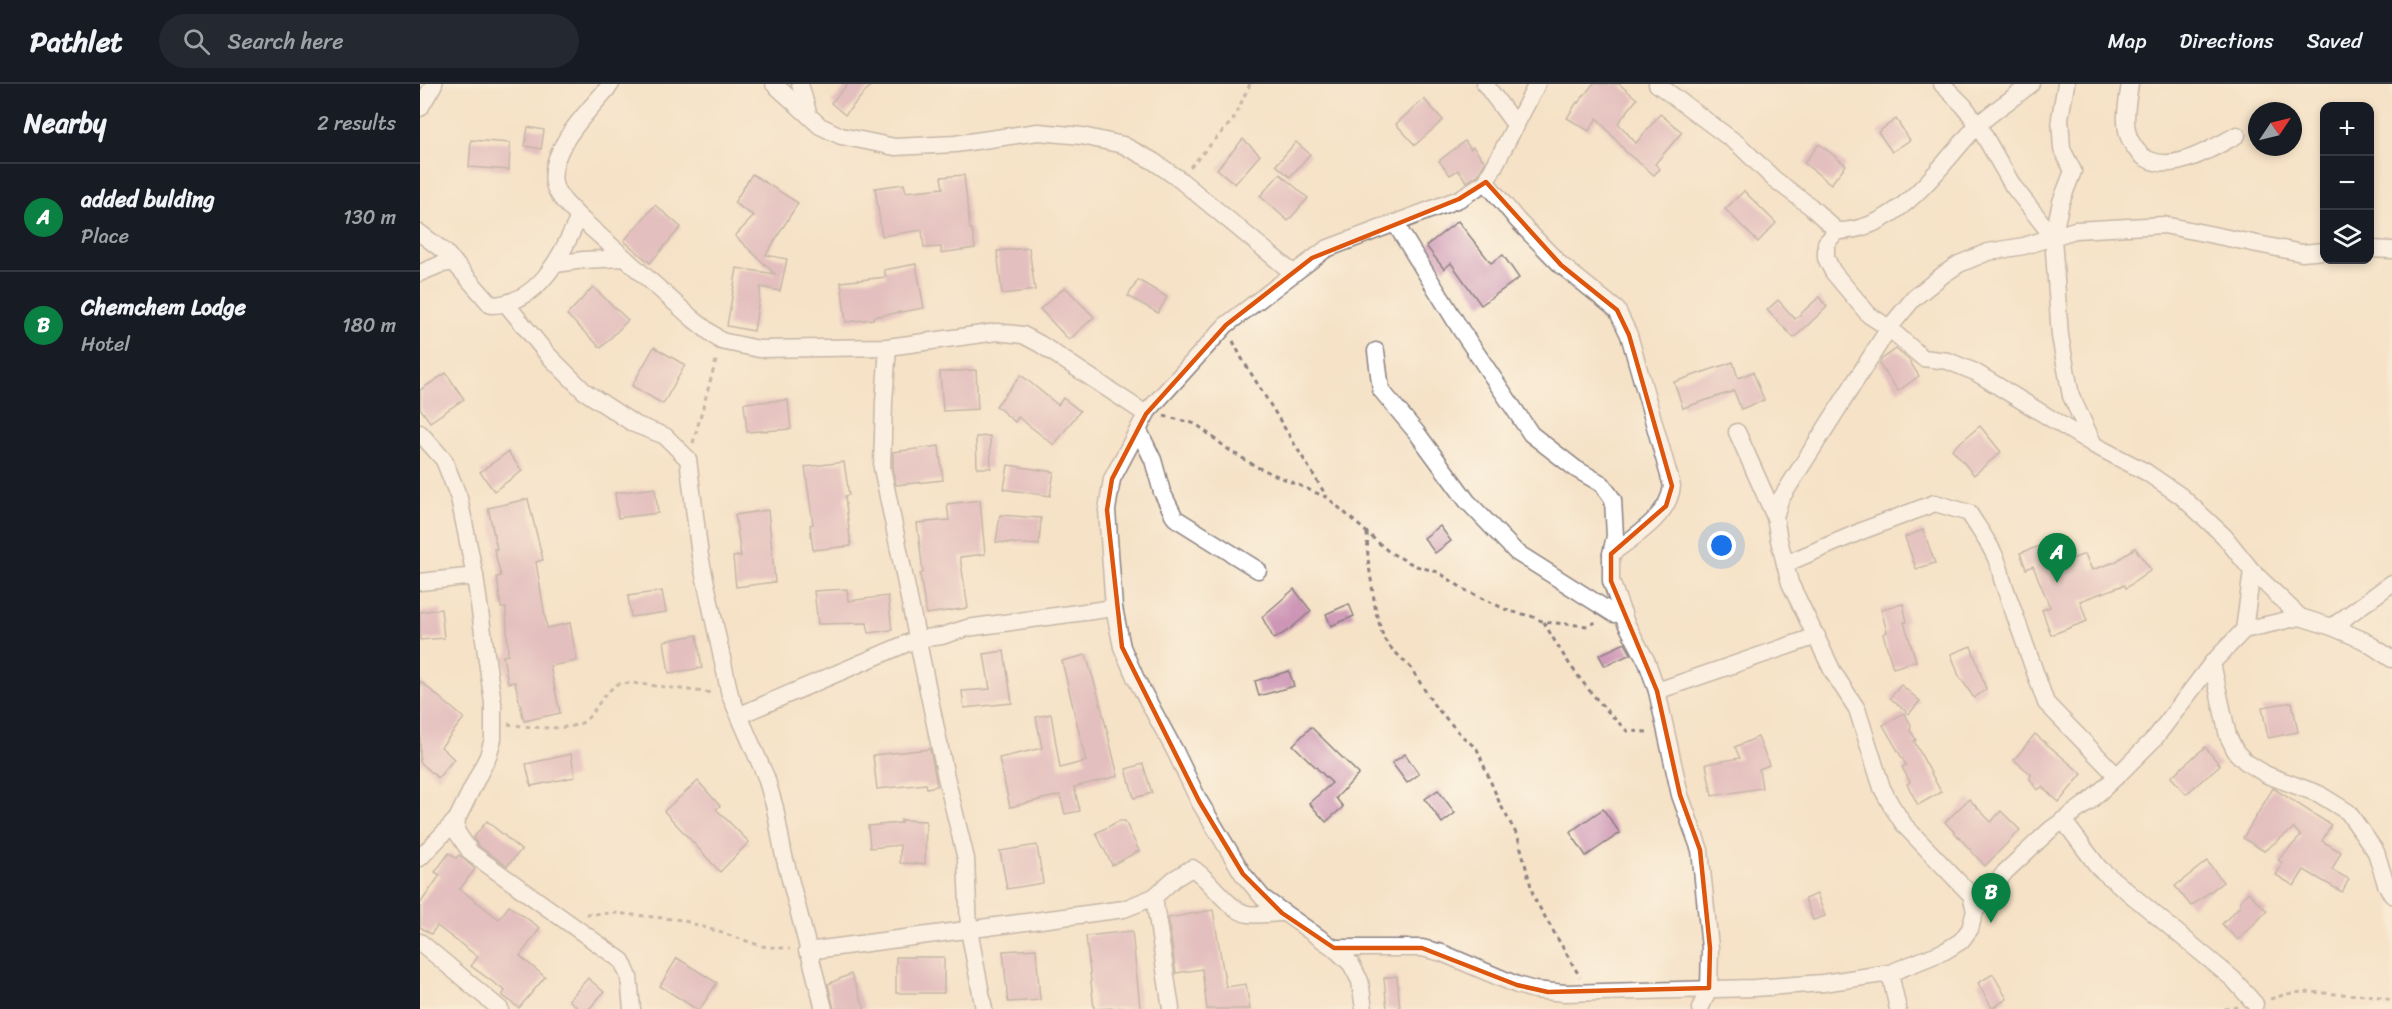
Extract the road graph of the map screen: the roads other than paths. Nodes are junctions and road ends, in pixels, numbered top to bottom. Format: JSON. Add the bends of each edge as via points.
{"nodes":[{"id":1,"x":435,"y":84,"type":"edge"},
{"id":2,"x":611,"y":84,"type":"edge"},
{"id":3,"x":774,"y":84,"type":"edge"},
{"id":4,"x":800,"y":84,"type":"edge"},
{"id":5,"x":1485,"y":84,"type":"edge"},
{"id":6,"x":1537,"y":84,"type":"edge"},
{"id":7,"x":1657,"y":84,"type":"edge"},
{"id":8,"x":1942,"y":84,"type":"edge"},
{"id":9,"x":2031,"y":84,"type":"edge"},
{"id":10,"x":2066,"y":84,"type":"edge"},
{"id":11,"x":2130,"y":84,"type":"edge"},
{"id":12,"x":420,"y":108,"type":"edge"},
{"id":13,"x":809,"y":116,"type":"junction"},
{"id":14,"x":1978,"y":125,"type":"junction"},
{"id":15,"x":1516,"y":126,"type":"junction"},
{"id":16,"x":2237,"y":135,"type":"dead end"},
{"id":17,"x":1486,"y":182,"type":"junction"},
{"id":18,"x":579,"y":217,"type":"junction"},
{"id":19,"x":1395,"y":223,"type":"junction"},
{"id":20,"x":1837,"y":231,"type":"junction"},
{"id":21,"x":420,"y":233,"type":"edge"},
{"id":22,"x":2053,"y":237,"type":"junction"},
{"id":23,"x":2374,"y":249,"type":"edge"},
{"id":24,"x":2392,"y":250,"type":"edge"},
{"id":25,"x":2320,"y":251,"type":"edge"},
{"id":26,"x":625,"y":258,"type":"junction"},
{"id":27,"x":454,"y":262,"type":"junction"},
{"id":28,"x":556,"y":264,"type":"junction"},
{"id":29,"x":420,"y":273,"type":"edge"},
{"id":30,"x":1293,"y":273,"type":"junction"},
{"id":31,"x":507,"y":305,"type":"junction"},
{"id":32,"x":1889,"y":328,"type":"junction"},
{"id":33,"x":888,"y":347,"type":"junction"},
{"id":34,"x":1376,"y":351,"type":"dead end"},
{"id":35,"x":1147,"y":412,"type":"junction"},
{"id":36,"x":1139,"y":431,"type":"junction"},
{"id":37,"x":1737,"y":432,"type":"dead end"},
{"id":38,"x":420,"y":433,"type":"edge"},
{"id":39,"x":2094,"y":445,"type":"junction"},
{"id":40,"x":1775,"y":517,"type":"junction"},
{"id":41,"x":1611,"y":554,"type":"junction"},
{"id":42,"x":1785,"y":564,"type":"junction"},
{"id":43,"x":1258,"y":570,"type":"dead end"},
{"id":44,"x":2252,"y":571,"type":"junction"},
{"id":45,"x":475,"y":576,"type":"junction"},
{"id":46,"x":420,"y":582,"type":"edge"},
{"id":47,"x":2392,"y":583,"type":"edge"},
{"id":48,"x":1114,"y":608,"type":"junction"},
{"id":49,"x":1619,"y":613,"type":"junction"},
{"id":50,"x":2300,"y":617,"type":"junction"},
{"id":51,"x":2332,"y":627,"type":"junction"},
{"id":52,"x":2244,"y":630,"type":"junction"},
{"id":53,"x":1817,"y":636,"type":"junction"},
{"id":54,"x":917,"y":639,"type":"junction"},
{"id":55,"x":2392,"y":660,"type":"edge"},
{"id":56,"x":2212,"y":663,"type":"junction"},
{"id":57,"x":1657,"y":691,"type":"junction"},
{"id":58,"x":740,"y":715,"type":"junction"},
{"id":59,"x":2117,"y":777,"type":"junction"},
{"id":60,"x":458,"y":819,"type":"junction"},
{"id":61,"x":2063,"y":820,"type":"junction"},
{"id":62,"x":420,"y":858,"type":"edge"},
{"id":63,"x":2392,"y":895,"type":"edge"},
{"id":64,"x":1154,"y":897,"type":"junction"},
{"id":65,"x":1975,"y":910,"type":"junction"},
{"id":66,"x":1282,"y":913,"type":"junction"},
{"id":67,"x":969,"y":930,"type":"junction"},
{"id":68,"x":420,"y":942,"type":"edge"},
{"id":69,"x":1334,"y":948,"type":"junction"},
{"id":70,"x":807,"y":951,"type":"junction"},
{"id":71,"x":1890,"y":973,"type":"junction"},
{"id":72,"x":1709,"y":988,"type":"junction"},
{"id":73,"x":2255,"y":1004,"type":"road end"},
{"id":74,"x":501,"y":1009,"type":"edge"},
{"id":75,"x":632,"y":1009,"type":"edge"},
{"id":76,"x":824,"y":1009,"type":"edge"},
{"id":77,"x":984,"y":1009,"type":"edge"},
{"id":78,"x":1171,"y":1009,"type":"edge"},
{"id":79,"x":1364,"y":1009,"type":"edge"},
{"id":80,"x":1700,"y":1009,"type":"edge"},
{"id":81,"x":1898,"y":1009,"type":"edge"}],
"edges":[{"from":1,"to":12,"type":"street"},
{"from":2,"to":18,"type":"street","via":[[562,144],[554,168],[554,184]]},
{"from":3,"to":13,"type":"street"},
{"from":4,"to":13,"type":"street"},
{"from":5,"to":15,"type":"street"},
{"from":6,"to":15,"type":"street"},
{"from":7,"to":20,"type":"street","via":[[1739,145]]},
{"from":8,"to":14,"type":"street"},
{"from":9,"to":14,"type":"street"},
{"from":10,"to":22,"type":"street","via":[[2060,118],[2062,149],[2073,171]]},
{"from":11,"to":16,"type":"street","via":[[2127,131],[2135,149],[2148,162],[2171,163],[2202,154]]},
{"from":13,"to":30,"type":"street","via":[[841,136],[895,147],[955,144],[1038,132],[1123,145],[1179,179]]},
{"from":14,"to":20,"type":"street","via":[[1909,200],[1869,226]]},
{"from":14,"to":22,"type":"street","via":[[2013,186]]},
{"from":15,"to":17,"type":"street"},
{"from":17,"to":19,"type":"street","via":[[1459,199]]},
{"from":17,"to":41,"type":"street","via":[[1561,265],[1617,309],[1629,335],[1672,486],[1659,514]]},
{"from":18,"to":26,"type":"street"},
{"from":18,"to":28,"type":"street"},
{"from":19,"to":30,"type":"street","via":[[1326,249]]},
{"from":19,"to":41,"type":"street","via":[[1531,434],[1602,484],[1613,500],[1615,536]]},
{"from":20,"to":32,"type":"street","via":[[1826,243],[1826,258],[1833,272],[1869,315]]},
{"from":21,"to":27,"type":"street"},
{"from":22,"to":25,"type":"street","via":[[2075,230],[2164,225],[2302,253]]},
{"from":22,"to":32,"type":"street","via":[[1988,252],[1959,264],[1914,298]]},
{"from":22,"to":39,"type":"street","via":[[2060,336],[2071,396]]},
{"from":23,"to":24,"type":"street"},
{"from":26,"to":28,"type":"street"},
{"from":26,"to":33,"type":"street","via":[[721,341],[759,349]]},
{"from":27,"to":29,"type":"street"},
{"from":27,"to":31,"type":"street","via":[[491,305]]},
{"from":28,"to":31,"type":"street","via":[[524,298]]},
{"from":30,"to":35,"type":"street","via":[[1226,325]]},
{"from":31,"to":58,"type":"street","via":[[584,391],[634,424],[665,436],[688,459],[700,556],[730,695]]},
{"from":32,"to":39,"type":"street","via":[[1923,358],[1948,361],[1975,372]]},
{"from":32,"to":40,"type":"street","via":[[1792,479]]},
{"from":33,"to":35,"type":"street","via":[[980,333],[1023,335]]},
{"from":33,"to":54,"type":"street","via":[[882,468]]},
{"from":34,"to":49,"type":"street","via":[[1381,390],[1467,501],[1516,552]]},
{"from":35,"to":36,"type":"street"},
{"from":36,"to":43,"type":"street","via":[[1174,518]]},
{"from":36,"to":48,"type":"street","via":[[1112,479],[1107,510]]},
{"from":37,"to":40,"type":"street"},
{"from":38,"to":45,"type":"street","via":[[444,460],[459,498]]},
{"from":39,"to":44,"type":"street","via":[[2146,472],[2181,496],[2224,536]]},
{"from":40,"to":42,"type":"street"},
{"from":41,"to":49,"type":"street","via":[[1611,581]]},
{"from":42,"to":53,"type":"street"},
{"from":42,"to":59,"type":"street","via":[[1935,503],[1969,513],[2001,570],[2046,703]]},
{"from":44,"to":50,"type":"street"},
{"from":44,"to":52,"type":"street"},
{"from":45,"to":46,"type":"street"},
{"from":45,"to":60,"type":"street","via":[[495,722],[488,756]]},
{"from":47,"to":51,"type":"street"},
{"from":48,"to":54,"type":"street","via":[[967,628]]},
{"from":48,"to":66,"type":"street","via":[[1122,647],[1199,801],[1243,874]]},
{"from":49,"to":57,"type":"street","via":[[1647,662]]},
{"from":50,"to":51,"type":"street"},
{"from":50,"to":52,"type":"street"},
{"from":51,"to":55,"type":"street","via":[[2363,640]]},
{"from":52,"to":56,"type":"street"},
{"from":53,"to":57,"type":"street"},
{"from":53,"to":65,"type":"street","via":[[1833,672],[1857,709],[1891,805],[1905,826],[1971,895]]},
{"from":54,"to":58,"type":"street"},
{"from":54,"to":67,"type":"street","via":[[966,859]]},
{"from":56,"to":59,"type":"street","via":[[2155,738]]},
{"from":56,"to":63,"type":"street","via":[[2228,736],[2236,752],[2267,775],[2319,794],[2348,812],[2376,852]]},
{"from":57,"to":72,"type":"street","via":[[1680,795],[1700,850],[1710,948]]},
{"from":58,"to":70,"type":"street","via":[[775,808]]},
{"from":59,"to":61,"type":"street"},
{"from":60,"to":62,"type":"street"},
{"from":60,"to":75,"type":"street","via":[[456,831],[471,853],[622,962],[629,977]]},
{"from":61,"to":65,"type":"street","via":[[2005,872]]},
{"from":61,"to":73,"type":"street","via":[[2099,868],[2233,979]]},
{"from":64,"to":66,"type":"street","via":[[1192,868],[1234,908],[1248,914]]},
{"from":64,"to":67,"type":"street","via":[[1124,909]]},
{"from":64,"to":78,"type":"street"},
{"from":65,"to":71,"type":"street","via":[[1970,929],[1960,941]]},
{"from":66,"to":69,"type":"street"},
{"from":67,"to":70,"type":"street"},
{"from":67,"to":77,"type":"street"},
{"from":68,"to":74,"type":"street"},
{"from":69,"to":72,"type":"street","via":[[1422,948],[1534,990],[1565,993]]},
{"from":69,"to":79,"type":"street","via":[[1351,964],[1360,981]]},
{"from":70,"to":76,"type":"street"},
{"from":71,"to":72,"type":"street","via":[[1754,988]]},
{"from":71,"to":81,"type":"street"},
{"from":72,"to":80,"type":"street"}]}
